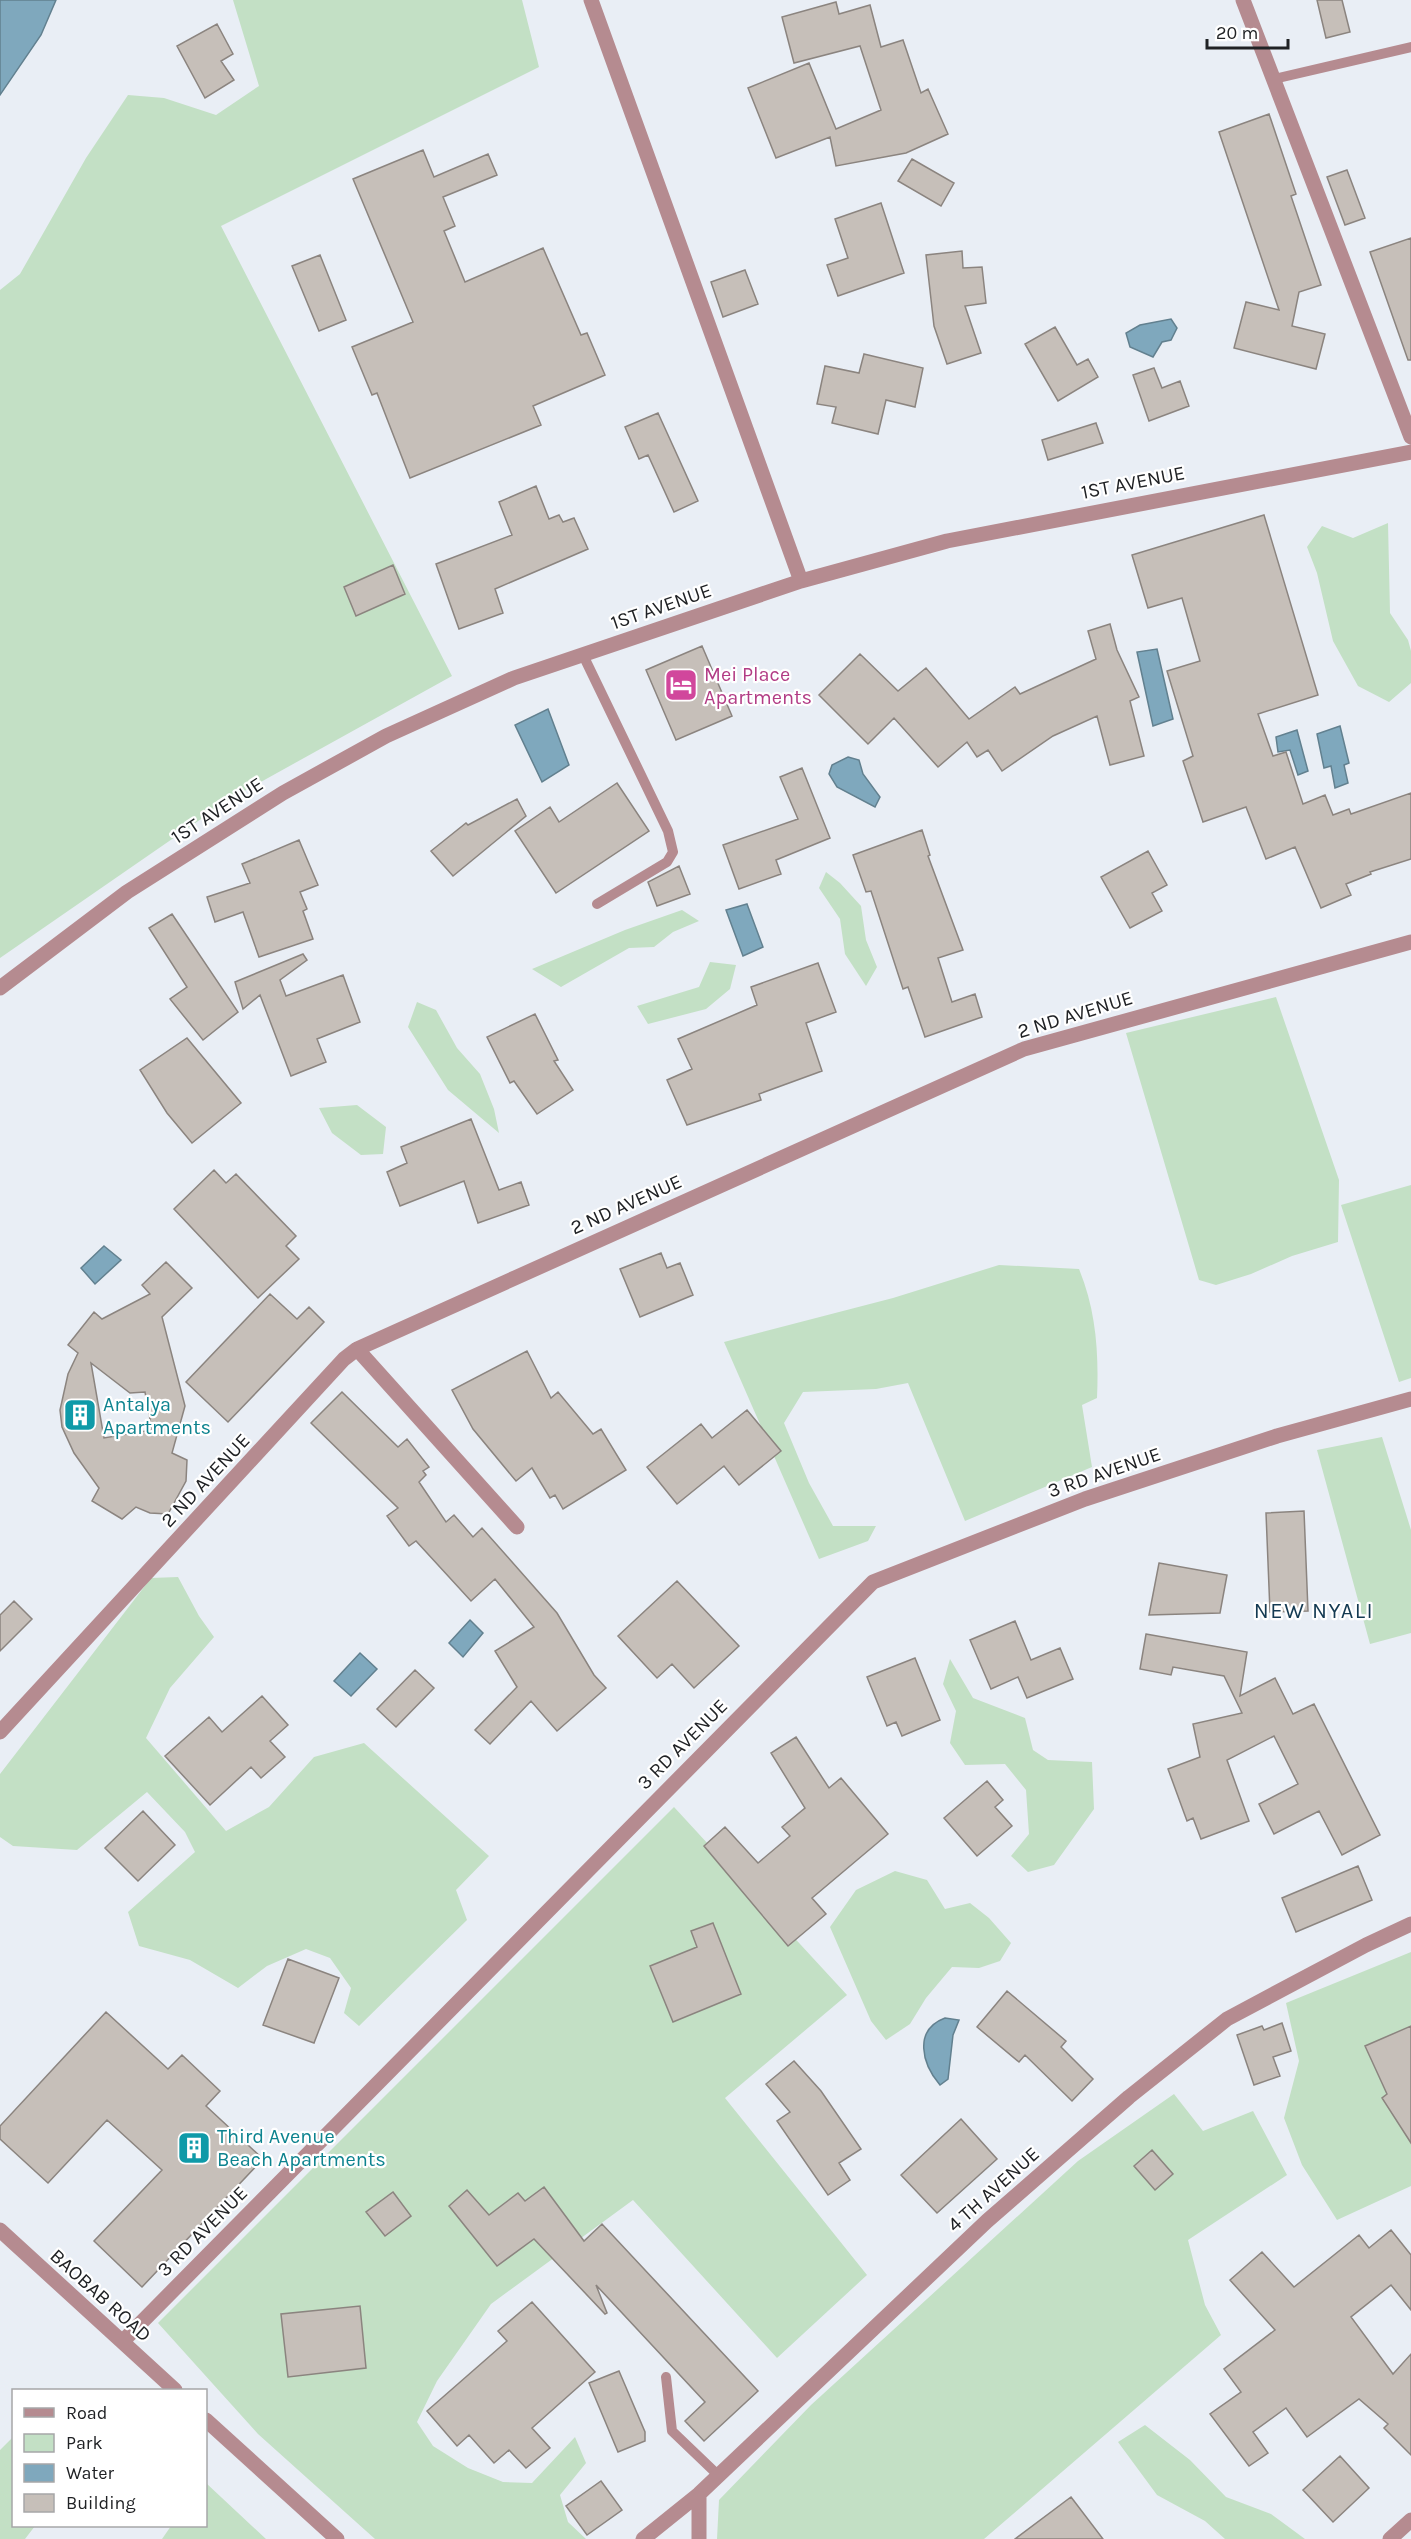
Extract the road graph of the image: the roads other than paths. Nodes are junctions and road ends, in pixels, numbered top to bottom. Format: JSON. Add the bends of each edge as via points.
{"nodes":[{"id":1,"x":591,"y":0,"type":"edge"},
{"id":2,"x":1243,"y":0,"type":"edge"},
{"id":3,"x":1411,"y":47,"type":"edge"},
{"id":4,"x":1274,"y":79,"type":"junction"},
{"id":5,"x":1411,"y":437,"type":"edge"},
{"id":6,"x":1411,"y":452,"type":"edge"},
{"id":7,"x":801,"y":581,"type":"junction"},
{"id":8,"x":583,"y":655,"type":"junction"},
{"id":9,"x":597,"y":904,"type":"dead end"},
{"id":10,"x":1411,"y":942,"type":"edge"},
{"id":11,"x":0,"y":988,"type":"edge"},
{"id":12,"x":357,"y":1349,"type":"junction"},
{"id":13,"x":1411,"y":1399,"type":"edge"},
{"id":14,"x":517,"y":1527,"type":"dead end"},
{"id":15,"x":0,"y":1732,"type":"edge"},
{"id":16,"x":1411,"y":1924,"type":"edge"},
{"id":17,"x":0,"y":2230,"type":"edge"},
{"id":18,"x":123,"y":2341,"type":"junction"},
{"id":19,"x":666,"y":2377,"type":"dead end"},
{"id":20,"x":173,"y":2389,"type":"edge"},
{"id":21,"x":207,"y":2421,"type":"edge"},
{"id":22,"x":719,"y":2475,"type":"junction"},
{"id":23,"x":699,"y":2494,"type":"junction"},
{"id":24,"x":1411,"y":2520,"type":"edge"},
{"id":25,"x":337,"y":2539,"type":"edge"},
{"id":26,"x":643,"y":2539,"type":"edge"},
{"id":27,"x":699,"y":2539,"type":"edge"},
{"id":28,"x":1390,"y":2539,"type":"edge"}],
"edges":[{"from":1,"to":7,"type":"street"},
{"from":2,"to":4,"type":"street"},
{"from":3,"to":4,"type":"lane"},
{"from":4,"to":5,"type":"street"},
{"from":6,"to":7,"type":"street","name":"1ST AVENUE","via":[[947,541]]},
{"from":7,"to":8,"type":"street","name":"1ST AVENUE"},
{"from":8,"to":9,"type":"lane","via":[[668,831],[673,852],[667,862]]},
{"from":8,"to":11,"type":"street","name":"1ST AVENUE","via":[[514,678],[386,736],[283,793],[127,892]]},
{"from":10,"to":12,"type":"street","name":"2 ND AVENUE","via":[[1024,1049]]},
{"from":12,"to":14,"type":"street"},
{"from":12,"to":15,"type":"street","name":"2 ND AVENUE"},
{"from":13,"to":18,"type":"street","name":"3 RD AVENUE","via":[[1276,1436],[1085,1499],[873,1582]]},
{"from":16,"to":22,"type":"street","name":"4 TH AVENUE","via":[[1227,2019],[1200,2040],[987,2221]]},
{"from":17,"to":18,"type":"street","name":"BAOBAB ROAD"},
{"from":18,"to":20,"type":"street","name":"BAOBAB ROAD"},
{"from":19,"to":22,"type":"lane","via":[[672,2431]]},
{"from":21,"to":25,"type":"street"},
{"from":22,"to":23,"type":"street","name":"4 TH AVENUE"},
{"from":23,"to":26,"type":"street","name":"4 TH AVENUE"},
{"from":23,"to":27,"type":"street"},
{"from":24,"to":28,"type":"street"}]}
